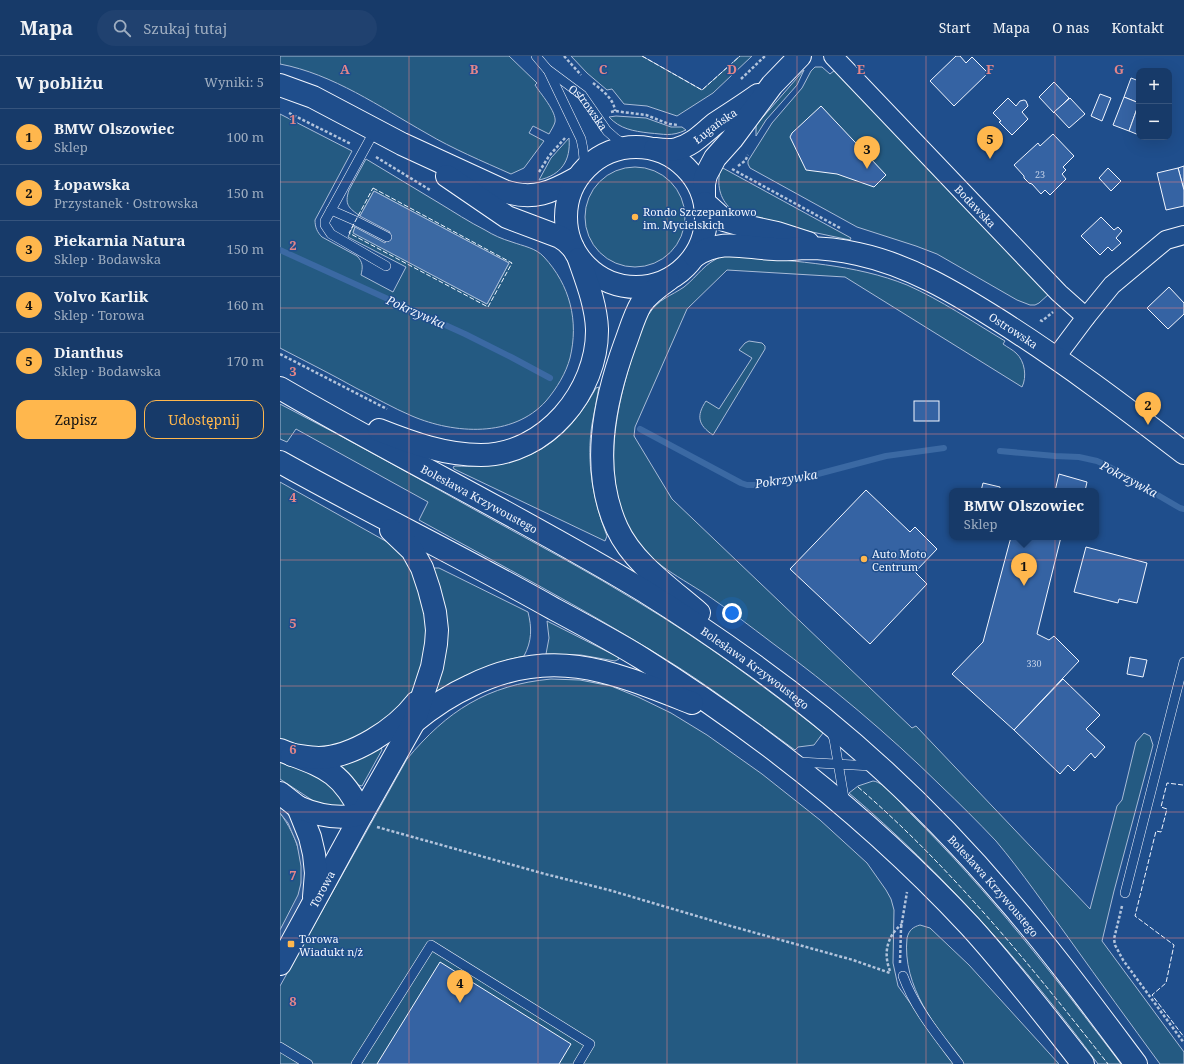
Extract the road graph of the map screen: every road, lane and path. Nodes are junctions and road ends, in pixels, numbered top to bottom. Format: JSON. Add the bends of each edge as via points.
{"nodes":[{"id":1,"x":536,"y":56,"type":"edge"},
{"id":2,"x":800,"y":56,"type":"edge"},
{"id":3,"x":833,"y":56,"type":"edge"},
{"id":4,"x":547,"y":69,"type":"junction"},
{"id":5,"x":581,"y":74,"type":"dead end"},
{"id":6,"x":586,"y":78,"type":"dead end"},
{"id":7,"x":591,"y":82,"type":"dead end"},
{"id":8,"x":280,"y":85,"type":"edge"},
{"id":9,"x":772,"y":86,"type":"junction"},
{"id":10,"x":286,"y":111,"type":"dead end"},
{"id":11,"x":615,"y":112,"type":"junction"},
{"id":12,"x":610,"y":113,"type":"dead end"},
{"id":13,"x":680,"y":125,"type":"dead end"},
{"id":14,"x":375,"y":130,"type":"junction"},
{"id":15,"x":567,"y":136,"type":"dead end"},
{"id":16,"x":402,"y":144,"type":"junction"},
{"id":17,"x":628,"y":147,"type":"junction"},
{"id":18,"x":652,"y":148,"type":"junction"},
{"id":19,"x":363,"y":150,"type":"junction"},
{"id":20,"x":581,"y":173,"type":"junction"},
{"id":21,"x":538,"y":174,"type":"dead end"},
{"id":22,"x":433,"y":192,"type":"dead end"},
{"id":23,"x":704,"y":200,"type":"junction"},
{"id":24,"x":331,"y":210,"type":"junction"},
{"id":25,"x":1184,"y":235,"type":"edge"},
{"id":26,"x":387,"y":237,"type":"dead end"},
{"id":27,"x":822,"y":249,"type":"junction"},
{"id":28,"x":576,"y":254,"type":"junction"},
{"id":29,"x":695,"y":256,"type":"junction"},
{"id":30,"x":386,"y":266,"type":"dead end"},
{"id":31,"x":668,"y":280,"type":"junction"},
{"id":32,"x":1086,"y":317,"type":"junction"},
{"id":33,"x":280,"y":354,"type":"edge"},
{"id":34,"x":1056,"y":357,"type":"junction"},
{"id":35,"x":280,"y":388,"type":"edge"},
{"id":36,"x":310,"y":406,"type":"junction"},
{"id":37,"x":393,"y":412,"type":"dead end"},
{"id":38,"x":1184,"y":453,"type":"edge"},
{"id":39,"x":280,"y":462,"type":"edge"},
{"id":40,"x":356,"y":505,"type":"junction"},
{"id":41,"x":1184,"y":662,"type":"edge"},
{"id":42,"x":753,"y":664,"type":"junction"},
{"id":43,"x":422,"y":696,"type":"junction"},
{"id":44,"x":818,"y":714,"type":"junction"},
{"id":45,"x":414,"y":722,"type":"junction"},
{"id":46,"x":738,"y":724,"type":"junction"},
{"id":47,"x":286,"y":752,"type":"edge"},
{"id":48,"x":786,"y":758,"type":"junction"},
{"id":49,"x":838,"y":764,"type":"junction"},
{"id":50,"x":879,"y":767,"type":"junction"},
{"id":51,"x":280,"y":793,"type":"edge"},
{"id":52,"x":298,"y":807,"type":"junction"},
{"id":53,"x":859,"y":818,"type":"junction"},
{"id":54,"x":369,"y":820,"type":"junction"},
{"id":55,"x":912,"y":867,"type":"junction"},
{"id":56,"x":1124,"y":893,"type":"joint"},
{"id":57,"x":311,"y":908,"type":"junction"},
{"id":58,"x":902,"y":923,"type":"junction"},
{"id":59,"x":280,"y":964,"type":"edge"},
{"id":60,"x":903,"y":976,"type":"joint"},
{"id":61,"x":1184,"y":1043,"type":"edge"},
{"id":62,"x":280,"y":1047,"type":"edge"},
{"id":63,"x":308,"y":1064,"type":"edge"},
{"id":64,"x":356,"y":1064,"type":"edge"},
{"id":65,"x":578,"y":1064,"type":"edge"},
{"id":66,"x":959,"y":1064,"type":"edge"},
{"id":67,"x":1083,"y":1064,"type":"edge"},
{"id":68,"x":1136,"y":1064,"type":"edge"}],
"edges":[{"from":1,"to":4,"type":"lane","name":"Ostrowska"},
{"from":2,"to":9,"type":"main road","name":"Ługańska"},
{"from":3,"to":32,"type":"street","name":"Bodawska","via":[[1059,293]]},
{"from":4,"to":17,"type":"lane","name":"Ostrowska","via":[[582,95],[607,132]]},
{"from":4,"to":20,"type":"lane","name":"Ostrowska","via":[[581,139]]},
{"from":5,"to":6,"type":"path"},
{"from":7,"to":11,"type":"path","via":[[606,94],[615,106]]},
{"from":8,"to":14,"type":"main road","via":[[313,97]]},
{"from":9,"to":18,"type":"main road","name":"Ługańska","via":[[686,146],[668,150]]},
{"from":9,"to":23,"type":"main road","name":"Ługańska","via":[[712,163],[706,175]]},
{"from":10,"to":19,"type":"path"},
{"from":11,"to":12,"type":"path"},
{"from":11,"to":13,"type":"path","via":[[646,115]]},
{"from":14,"to":16,"type":"main road"},
{"from":14,"to":19,"type":"lane"},
{"from":15,"to":21,"type":"path","via":[[549,156]]},
{"from":16,"to":20,"type":"main road","via":[[515,195],[528,196],[556,190]]},
{"from":16,"to":28,"type":"main road","via":[[507,217],[560,236]]},
{"from":17,"to":18,"type":"main road"},
{"from":17,"to":20,"type":"main road","via":[[604,154]]},
{"from":18,"to":23,"type":"main road","via":[[664,152],[693,175]]},
{"from":19,"to":22,"type":"path"},
{"from":19,"to":24,"type":"lane"},
{"from":20,"to":28,"type":"main road","via":[[567,200],[566,213],[566,225]]},
{"from":23,"to":27,"type":"main road","name":"Ostrowska","via":[[724,220],[777,233]]},
{"from":23,"to":29,"type":"main road","via":[[705,233]]},
{"from":24,"to":26,"type":"lane"},
{"from":24,"to":30,"type":"lane","via":[[325,221],[330,234]]},
{"from":25,"to":32,"type":"street","via":[[1166,240],[1112,285]]},
{"from":27,"to":29,"type":"main road","name":"Ostrowska","via":[[721,245]]},
{"from":27,"to":34,"type":"main road","name":"Ostrowska","via":[[860,254],[896,265],[943,286]]},
{"from":28,"to":31,"type":"main road","via":[[597,276],[620,285],[644,287]]},
{"from":28,"to":36,"type":"main road","via":[[589,288],[596,318],[593,360],[583,388],[565,414],[535,439],[493,454],[446,451],[418,445],[350,418]]},
{"from":29,"to":31,"type":"main road"},
{"from":31,"to":42,"type":"main road","via":[[641,304],[610,393],[602,444],[602,466],[608,502],[621,535],[641,562],[721,632]]},
{"from":32,"to":34,"type":"street"},
{"from":33,"to":37,"type":"path"},
{"from":34,"to":38,"type":"main road","name":"Ostrowska"},
{"from":35,"to":36,"type":"main road","name":"Bolesława Krzywoustego"},
{"from":36,"to":42,"type":"main road","name":"Bolesława Krzywoustego","via":[[616,574],[676,611]]},
{"from":39,"to":40,"type":"main road"},
{"from":40,"to":43,"type":"main road","via":[[405,543],[418,559],[426,577],[434,607],[436,630],[433,661]]},
{"from":40,"to":46,"type":"main road","via":[[624,647]]},
{"from":41,"to":56,"type":"lane"},
{"from":42,"to":44,"type":"main road","name":"Bolesława Krzywoustego"},
{"from":43,"to":45,"type":"main road"},
{"from":43,"to":47,"type":"main road","via":[[392,728],[339,755],[319,758]]},
{"from":44,"to":49,"type":"lane","via":[[832,732]]},
{"from":44,"to":50,"type":"main road","name":"Bolesława Krzywoustego"},
{"from":45,"to":46,"type":"main road","via":[[448,698],[489,677],[534,665],[555,665],[581,666],[624,677],[692,702]]},
{"from":45,"to":54,"type":"main road","name":"Torowa"},
{"from":46,"to":48,"type":"main road"},
{"from":47,"to":54,"type":"main road","via":[[337,776]]},
{"from":48,"to":49,"type":"lane","via":[[806,764]]},
{"from":48,"to":53,"type":"main road"},
{"from":49,"to":50,"type":"lane"},
{"from":49,"to":53,"type":"lane","via":[[844,798]]},
{"from":50,"to":68,"type":"main road","name":"Bolesława Krzywoustego","via":[[936,821],[1008,900]]},
{"from":51,"to":52,"type":"main road"},
{"from":52,"to":54,"type":"main road","via":[[321,815]]},
{"from":52,"to":57,"type":"main road","via":[[308,829],[314,854],[316,873]]},
{"from":53,"to":55,"type":"main road"},
{"from":54,"to":57,"type":"main road","name":"Torowa"},
{"from":54,"to":58,"type":"path","via":[[545,874],[609,890],[891,973],[886,957],[887,945],[892,934]]},
{"from":55,"to":58,"type":"path"},
{"from":55,"to":67,"type":"main road","via":[[988,947]]},
{"from":56,"to":61,"type":"path","via":[[1115,944],[1123,960]]},
{"from":57,"to":59,"type":"main road","name":"Torowa"},
{"from":58,"to":60,"type":"path","via":[[899,953]]},
{"from":60,"to":66,"type":"lane","via":[[915,1002]]},
{"from":62,"to":63,"type":"lane"},
{"from":64,"to":65,"type":"lane","via":[[431,944],[590,1044]]}]}
